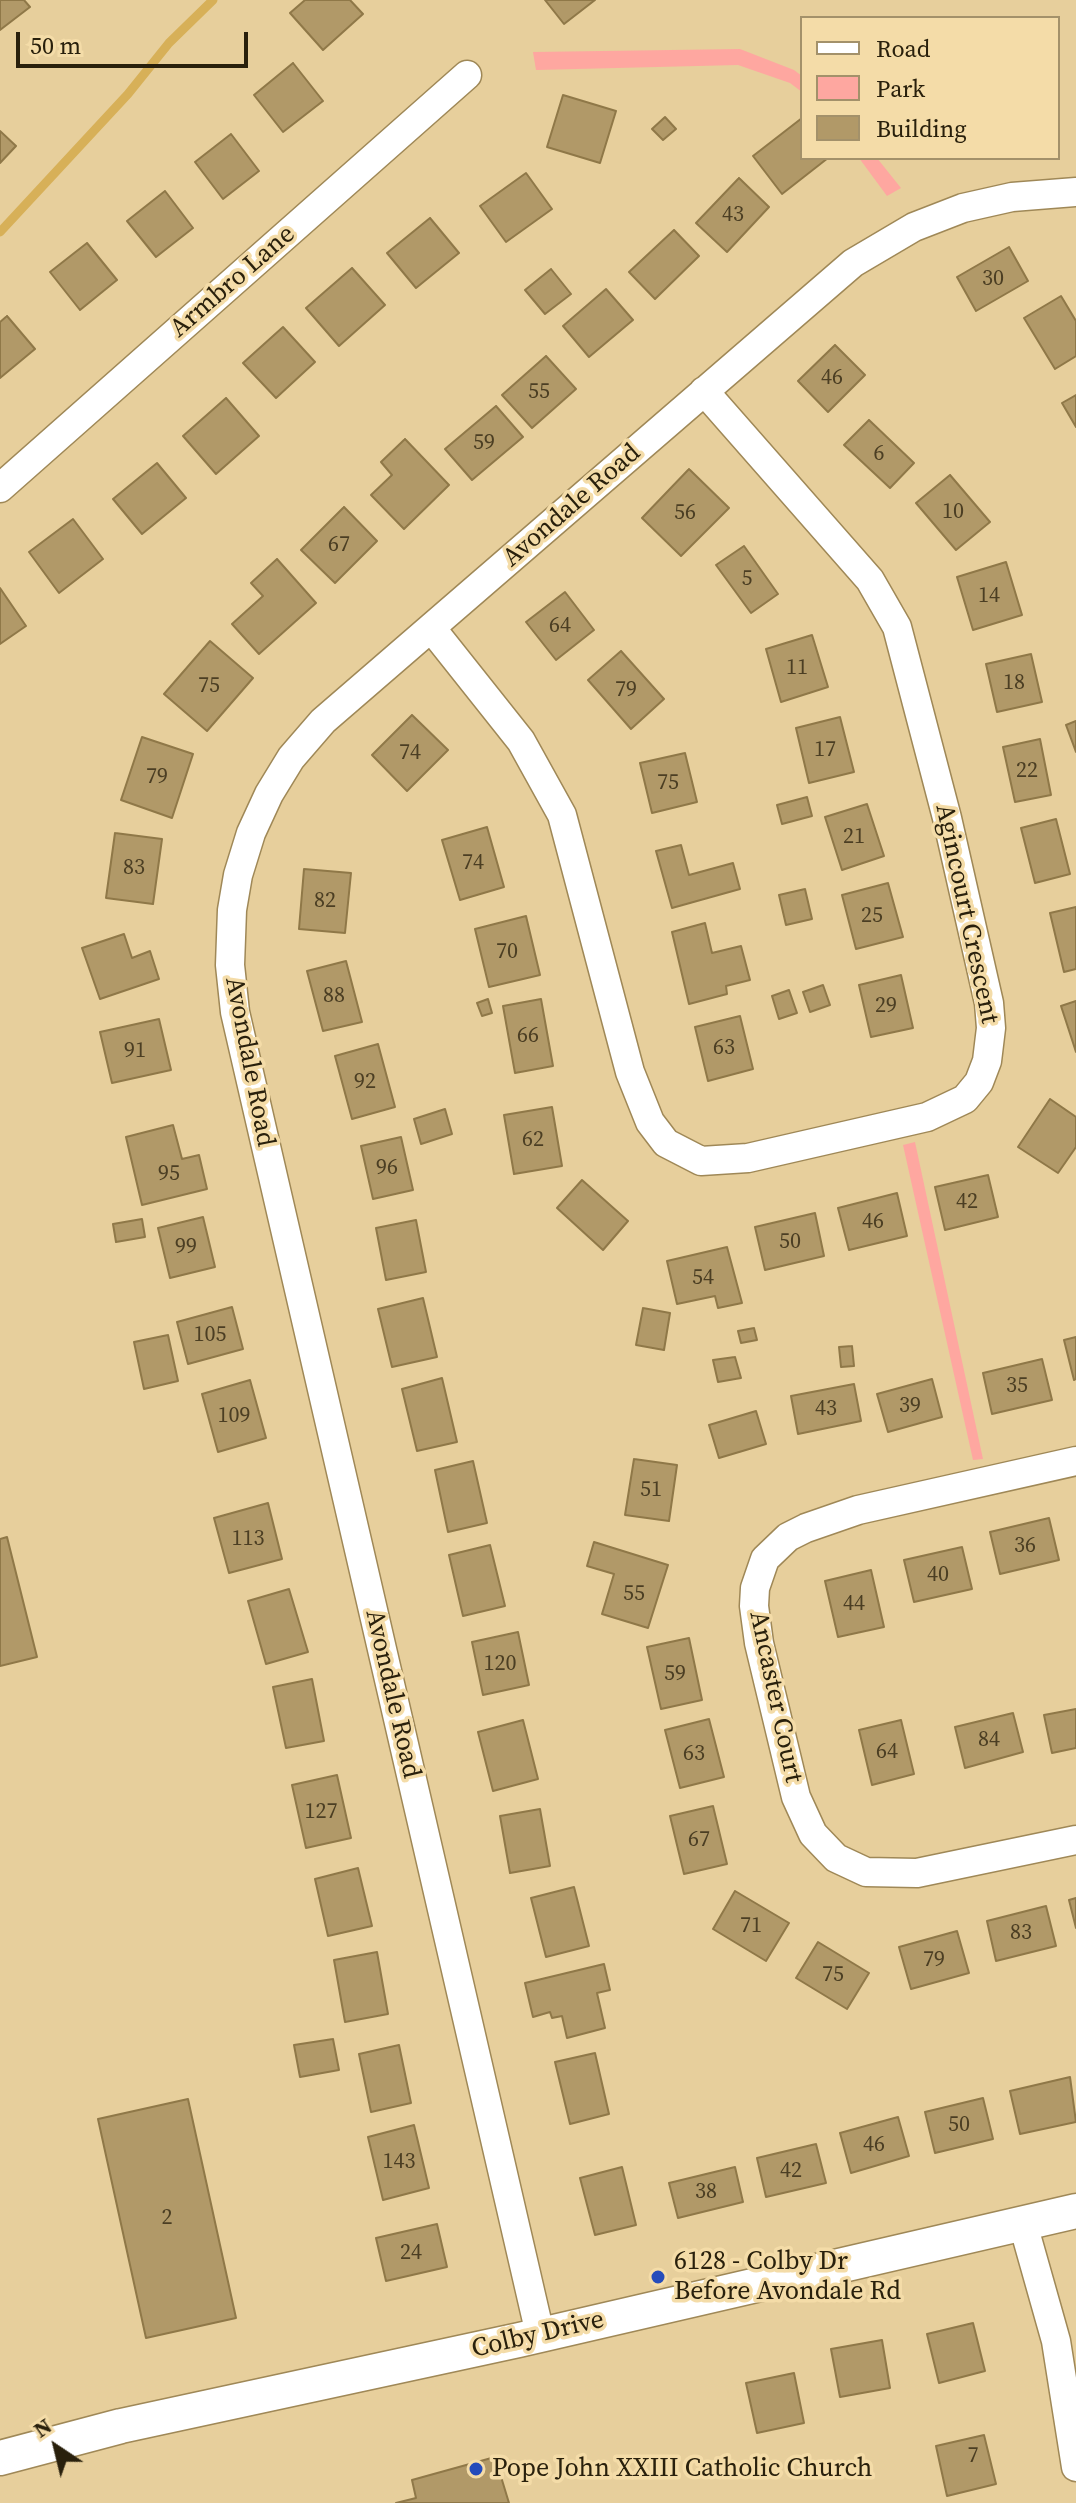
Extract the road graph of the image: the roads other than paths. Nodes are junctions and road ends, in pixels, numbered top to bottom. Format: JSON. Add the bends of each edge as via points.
{"nodes":[{"id":1,"x":467,"y":75,"type":"dead end"},
{"id":2,"x":1076,"y":192,"type":"edge"},
{"id":3,"x":704,"y":391,"type":"junction"},
{"id":4,"x":0,"y":488,"type":"edge"},
{"id":5,"x":432,"y":629,"type":"junction"},
{"id":6,"x":1076,"y":1461,"type":"edge"},
{"id":7,"x":1076,"y":1840,"type":"edge"},
{"id":8,"x":1076,"y":2211,"type":"edge"},
{"id":9,"x":1023,"y":2224,"type":"junction"},
{"id":10,"x":540,"y":2334,"type":"junction"},
{"id":11,"x":0,"y":2458,"type":"edge"},
{"id":12,"x":1076,"y":2467,"type":"edge"}],
"edges":[{"from":1,"to":4,"type":"street","name":"Armbro Lane"},
{"from":2,"to":3,"type":"street","name":"Avondale Road","via":[[991,200],[882,244]]},
{"from":3,"to":5,"type":"street","name":"Avondale Road"},
{"from":3,"to":5,"type":"street","name":"Agincourt Crescent","via":[[870,580],[897,627],[989,1003],[987,1061],[965,1099],[927,1117],[748,1158],[701,1161],[666,1143],[650,1122],[630,1072],[562,815],[521,741]]},
{"from":5,"to":10,"type":"street","name":"Avondale Road","via":[[323,721],[269,794],[238,875],[230,965],[235,1012]]},
{"from":6,"to":7,"type":"street","name":"Ancaster Court","via":[[858,1510],[806,1528],[765,1559],[754,1606],[796,1797],[813,1834],[836,1858],[866,1872],[917,1873]]},
{"from":8,"to":9,"type":"street","name":"Colby Drive"},
{"from":9,"to":10,"type":"street","name":"Colby Drive"},
{"from":9,"to":12,"type":"street","via":[[1056,2341]]},
{"from":10,"to":11,"type":"street","name":"Colby Drive","via":[[121,2426]]}]}
